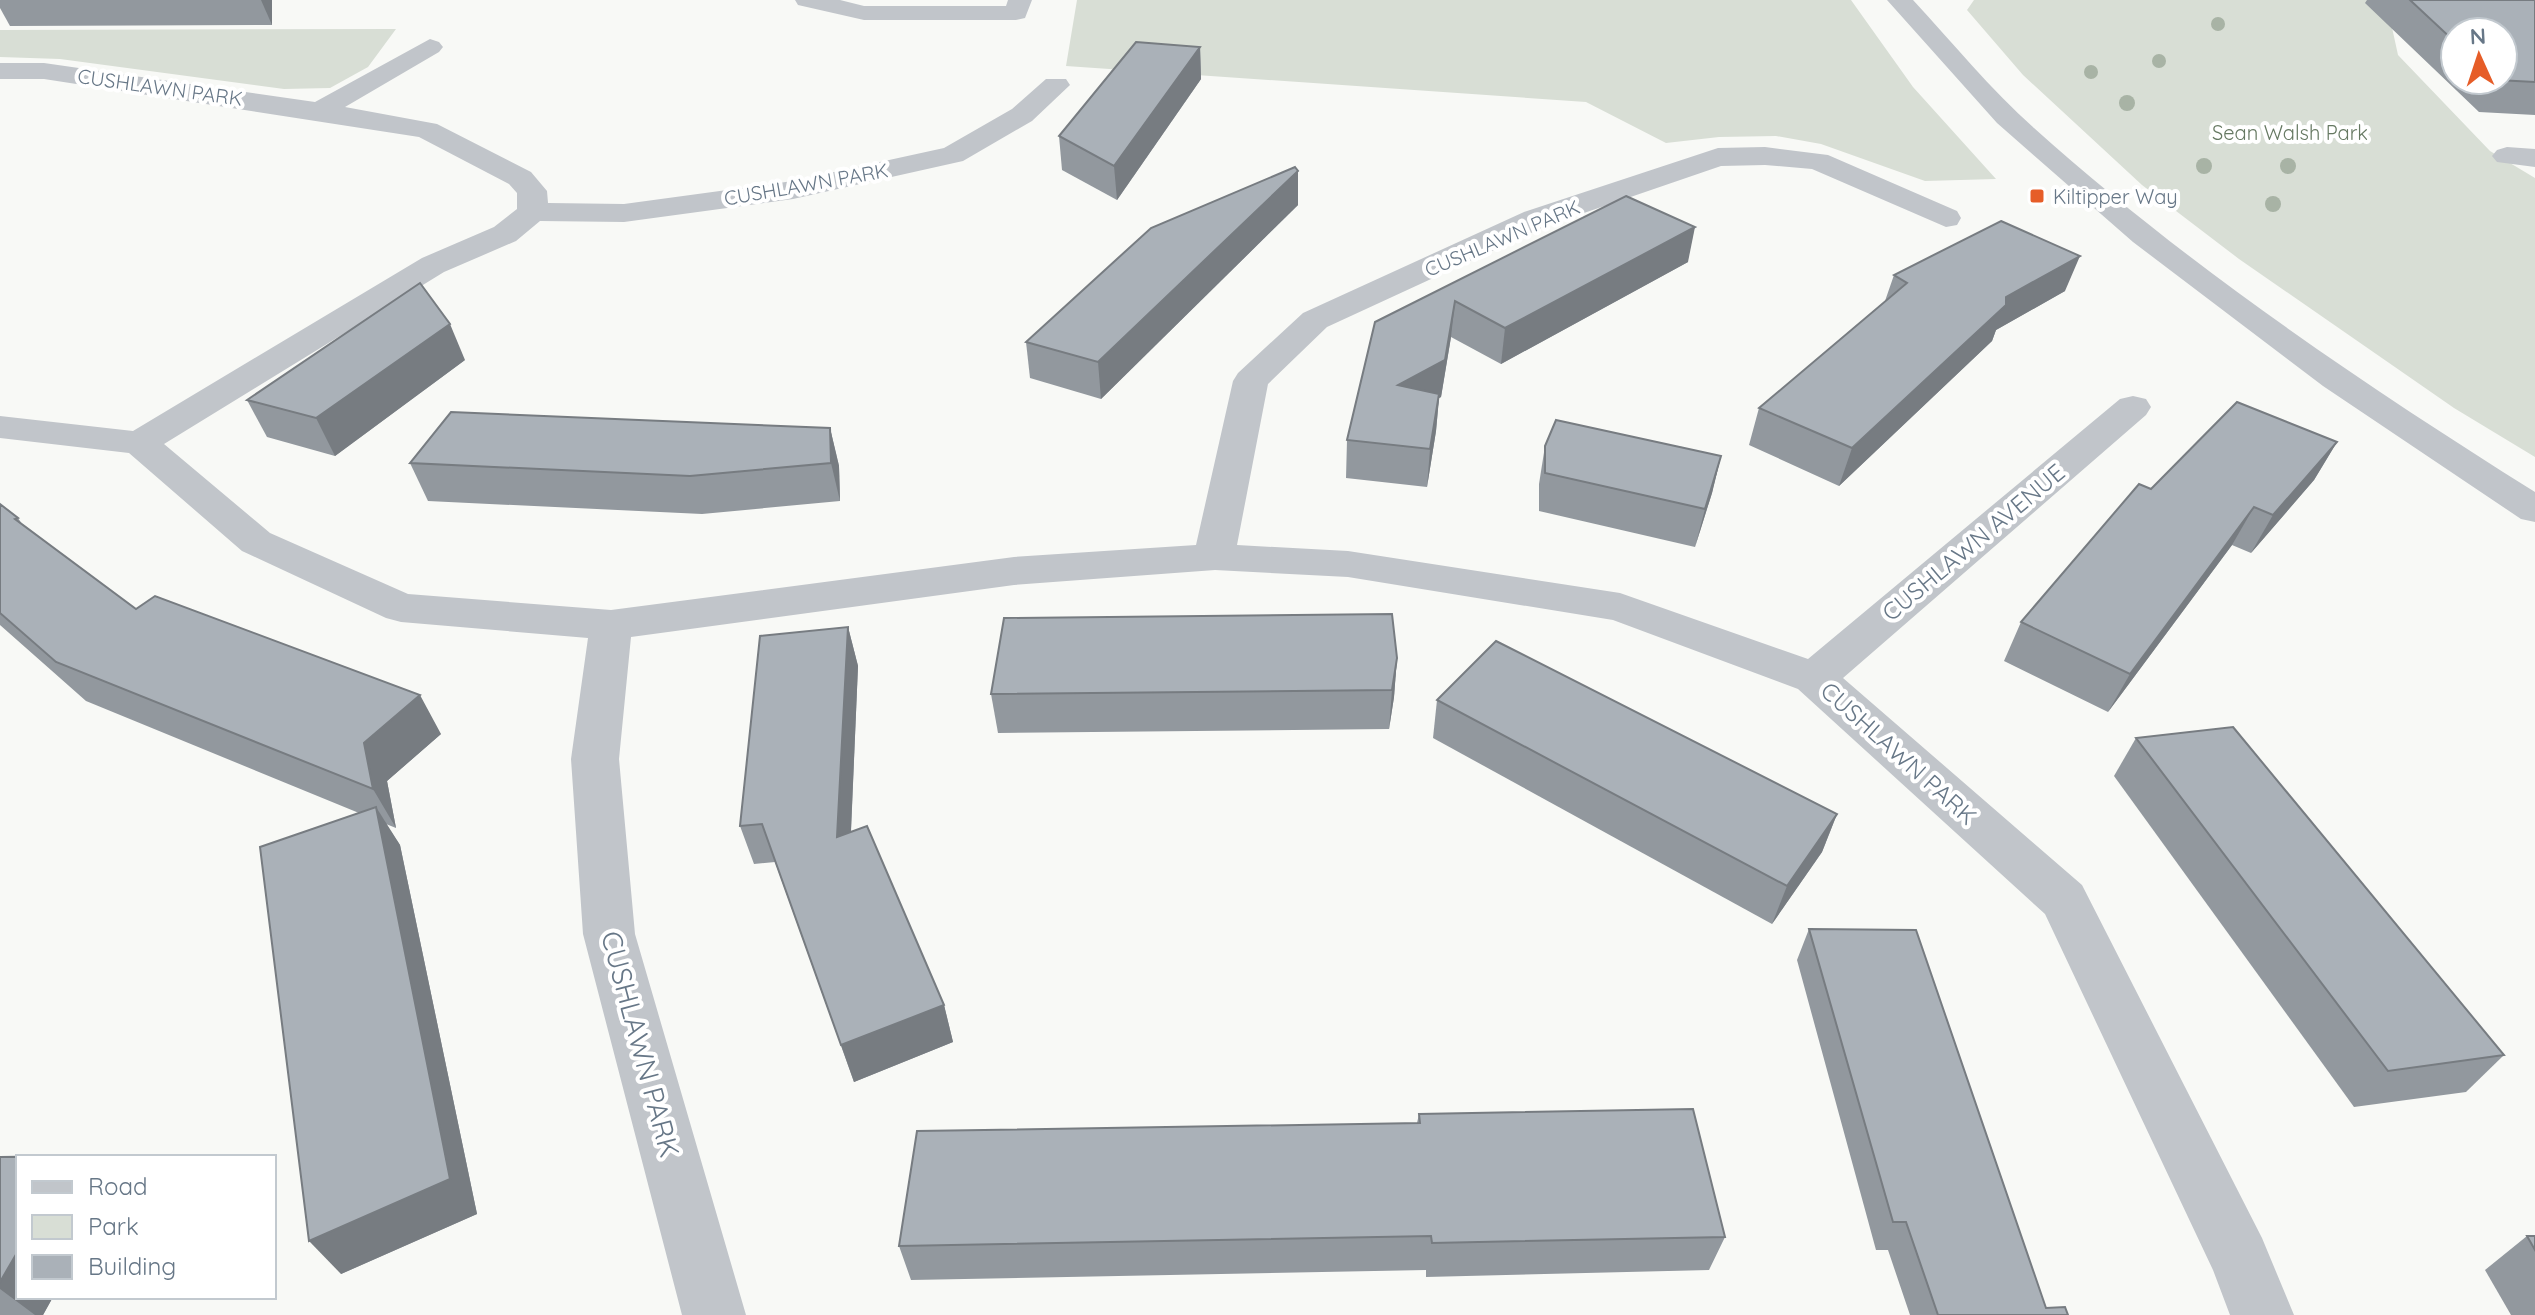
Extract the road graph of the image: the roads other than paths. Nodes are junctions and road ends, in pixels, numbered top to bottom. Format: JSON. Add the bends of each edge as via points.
{"nodes":[{"id":1,"x":807,"y":0,"type":"edge"},
{"id":2,"x":1020,"y":0,"type":"edge"},
{"id":3,"x":1899,"y":0,"type":"edge"},
{"id":4,"x":430,"y":47,"type":"dead end"},
{"id":5,"x":0,"y":71,"type":"edge"},
{"id":6,"x":1056,"y":85,"type":"dead end"},
{"id":7,"x":319,"y":111,"type":"junction"},
{"id":8,"x":533,"y":212,"type":"junction"},
{"id":9,"x":1946,"y":218,"type":"dead end"},
{"id":10,"x":2133,"y":407,"type":"dead end"},
{"id":11,"x":0,"y":427,"type":"edge"},
{"id":12,"x":140,"y":443,"type":"junction"},
{"id":13,"x":2535,"y":510,"type":"edge"},
{"id":14,"x":1215,"y":557,"type":"junction"},
{"id":15,"x":611,"y":625,"type":"junction"},
{"id":16,"x":1814,"y":678,"type":"junction"},
{"id":17,"x":714,"y":1315,"type":"edge"},
{"id":18,"x":2262,"y":1315,"type":"edge"}],
"edges":[{"from":1,"to":2,"type":"street","via":[[864,13],[1016,13]]},
{"from":3,"to":13,"type":"street","via":[[2021,130],[2140,234],[2236,308]]},
{"from":4,"to":7,"type":"street"},
{"from":5,"to":7,"type":"street","name":"CUSHLAWN PARK","via":[[44,71]]},
{"from":6,"to":8,"type":"street","name":"CUSHLAWN PARK","via":[[1022,115],[953,155],[793,190],[624,213]]},
{"from":7,"to":8,"type":"street","name":"CUSHLAWN PARK","via":[[427,130],[520,178],[532,191]]},
{"from":8,"to":12,"type":"street","via":[[505,234],[433,265]]},
{"from":9,"to":14,"type":"street","name":"CUSHLAWN PARK","via":[[1818,161],[1718,157],[1535,219],[1315,320],[1251,381]]},
{"from":10,"to":16,"type":"street","name":"CUSHLAWN AVENUE"},
{"from":11,"to":12,"type":"street"},
{"from":12,"to":15,"type":"street","name":"CUSHLAWN PARK","via":[[256,542],[401,608]]},
{"from":14,"to":15,"type":"street","name":"CUSHLAWN PARK","via":[[1014,571]]},
{"from":14,"to":16,"type":"street","name":"CUSHLAWN PARK","via":[[1348,564],[1620,607]]},
{"from":15,"to":17,"type":"street","name":"CUSHLAWN PARK","via":[[595,759],[609,934]]},
{"from":16,"to":18,"type":"street","name":"CUSHLAWN PARK","via":[[2064,900],[2240,1259]]}]}
